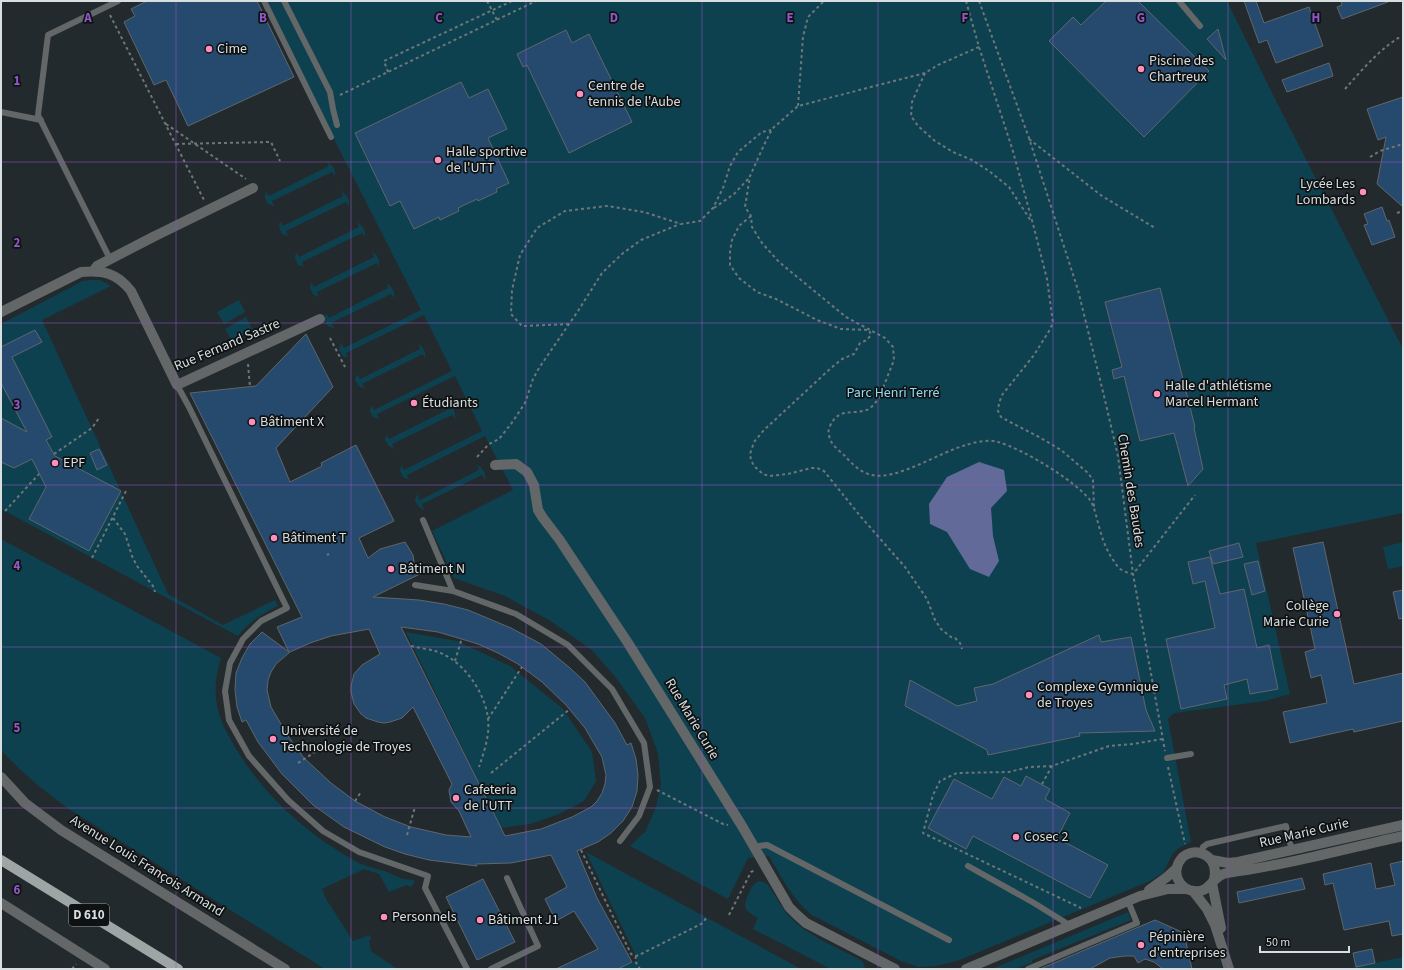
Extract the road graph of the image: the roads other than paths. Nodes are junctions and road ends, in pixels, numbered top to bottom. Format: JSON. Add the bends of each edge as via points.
{"nodes":[{"id":1,"x":118,"y":1,"type":"edge"},
{"id":2,"x":264,"y":1,"type":"edge"},
{"id":3,"x":284,"y":1,"type":"edge"},
{"id":4,"x":1179,"y":1,"type":"edge"},
{"id":5,"x":1200,"y":26,"type":"dead end"},
{"id":6,"x":1,"y":112,"type":"edge"},
{"id":7,"x":41,"y":120,"type":"junction"},
{"id":8,"x":337,"y":125,"type":"dead end"},
{"id":9,"x":330,"y":137,"type":"dead end"},
{"id":10,"x":253,"y":188,"type":"road end"},
{"id":11,"x":110,"y":259,"type":"junction"},
{"id":12,"x":93,"y":271,"type":"junction"},
{"id":13,"x":1,"y":312,"type":"edge"},
{"id":14,"x":320,"y":319,"type":"dead end"},
{"id":15,"x":177,"y":385,"type":"junction"},
{"id":16,"x":495,"y":465,"type":"dead end"},
{"id":17,"x":423,"y":520,"type":"dead end"},
{"id":18,"x":415,"y":585,"type":"dead end"},
{"id":19,"x":453,"y":591,"type":"junction"},
{"id":20,"x":1191,"y":754,"type":"dead end"},
{"id":21,"x":1167,"y":758,"type":"road end"},
{"id":22,"x":1,"y":777,"type":"edge"},
{"id":23,"x":1403,"y":825,"type":"edge"},
{"id":24,"x":1403,"y":836,"type":"edge"},
{"id":25,"x":620,"y":841,"type":"dead end"},
{"id":26,"x":754,"y":848,"type":"junction"},
{"id":27,"x":1292,"y":851,"type":"junction"},
{"id":28,"x":1201,"y":853,"type":"junction"},
{"id":29,"x":1,"y":860,"type":"edge"},
{"id":30,"x":1212,"y":860,"type":"junction"},
{"id":31,"x":968,"y":866,"type":"dead end"},
{"id":32,"x":1177,"y":868,"type":"junction"},
{"id":33,"x":507,"y":878,"type":"dead end"},
{"id":34,"x":1213,"y":881,"type":"junction"},
{"id":35,"x":1189,"y":890,"type":"junction"},
{"id":36,"x":1140,"y":896,"type":"junction"},
{"id":37,"x":1128,"y":901,"type":"junction"},
{"id":38,"x":1,"y":903,"type":"edge"},
{"id":39,"x":1071,"y":926,"type":"junction"},
{"id":40,"x":949,"y":940,"type":"dead end"},
{"id":41,"x":1223,"y":948,"type":"junction"},
{"id":42,"x":876,"y":960,"type":"junction"},
{"id":43,"x":105,"y":969,"type":"edge"},
{"id":44,"x":178,"y":969,"type":"edge"},
{"id":45,"x":285,"y":969,"type":"edge"},
{"id":46,"x":466,"y":969,"type":"edge"},
{"id":47,"x":491,"y":969,"type":"edge"},
{"id":48,"x":870,"y":969,"type":"edge"},
{"id":49,"x":894,"y":969,"type":"edge"},
{"id":50,"x":966,"y":969,"type":"edge"},
{"id":51,"x":1028,"y":969,"type":"edge"},
{"id":52,"x":1229,"y":969,"type":"edge"}],
"edges":[{"from":1,"to":7,"type":"lane","via":[[48,35],[38,115]]},
{"from":2,"to":9,"type":"lane"},
{"from":3,"to":8,"type":"lane","via":[[330,92]]},
{"from":4,"to":5,"type":"lane"},
{"from":6,"to":7,"type":"lane"},
{"from":7,"to":11,"type":"lane"},
{"from":10,"to":11,"type":"street"},
{"from":11,"to":12,"type":"street"},
{"from":12,"to":13,"type":"street","name":"Rue Fernand Sastre","via":[[81,272]]},
{"from":12,"to":15,"type":"street","name":"Rue Fernand Sastre","via":[[112,274],[131,291]]},
{"from":14,"to":15,"type":"street","name":"Rue Fernand Sastre"},
{"from":15,"to":46,"type":"lane","via":[[287,608],[261,621],[243,639],[230,662],[225,691],[229,720],[249,756],[288,800],[323,831],[359,852],[428,876],[425,888]]},
{"from":16,"to":26,"type":"street","name":"Rue Marie Curie","via":[[516,464],[527,472],[534,485],[538,510],[542,518],[560,539],[628,643]]},
{"from":17,"to":19,"type":"lane"},
{"from":18,"to":19,"type":"lane"},
{"from":19,"to":25,"type":"lane","via":[[516,614],[568,645],[612,690],[644,743],[650,787],[640,816]]},
{"from":20,"to":21,"type":"lane"},
{"from":22,"to":45,"type":"street","name":"Avenue Louis François Armand","via":[[25,803],[61,830]]},
{"from":23,"to":27,"type":"street","name":"Rue Marie Curie"},
{"from":24,"to":34,"type":"street","name":"Rue Marie Curie","via":[[1257,869],[1224,873]]},
{"from":26,"to":40,"type":"lane","via":[[767,845]]},
{"from":26,"to":42,"type":"street","name":"Rue Marie Curie","via":[[782,896],[797,915],[806,923]]},
{"from":27,"to":28,"type":"lane","via":[[1286,826],[1207,844],[1203,846]]},
{"from":27,"to":30,"type":"street","name":"Rue Marie Curie","via":[[1238,862]]},
{"from":28,"to":30,"type":"street"},
{"from":28,"to":32,"type":"street","via":[[1195,852],[1183,857]]},
{"from":29,"to":44,"type":"main road","number":"D 610"},
{"from":30,"to":34,"type":"street","via":[[1216,869]]},
{"from":31,"to":39,"type":"lane"},
{"from":32,"to":35,"type":"street","via":[[1178,880]]},
{"from":32,"to":36,"type":"street"},
{"from":33,"to":47,"type":"lane","via":[[538,946]]},
{"from":34,"to":35,"type":"street","via":[[1204,890]]},
{"from":34,"to":41,"type":"street"},
{"from":35,"to":36,"type":"street","via":[[1168,889]]},
{"from":35,"to":41,"type":"street","via":[[1207,909]]},
{"from":36,"to":37,"type":"street"},
{"from":37,"to":39,"type":"street"},
{"from":37,"to":51,"type":"lane","via":[[1137,923]]},
{"from":38,"to":43,"type":"street"},
{"from":39,"to":50,"type":"street"},
{"from":41,"to":52,"type":"street"},
{"from":42,"to":48,"type":"street"},
{"from":42,"to":49,"type":"street","name":"Rue Marie Curie"}]}
